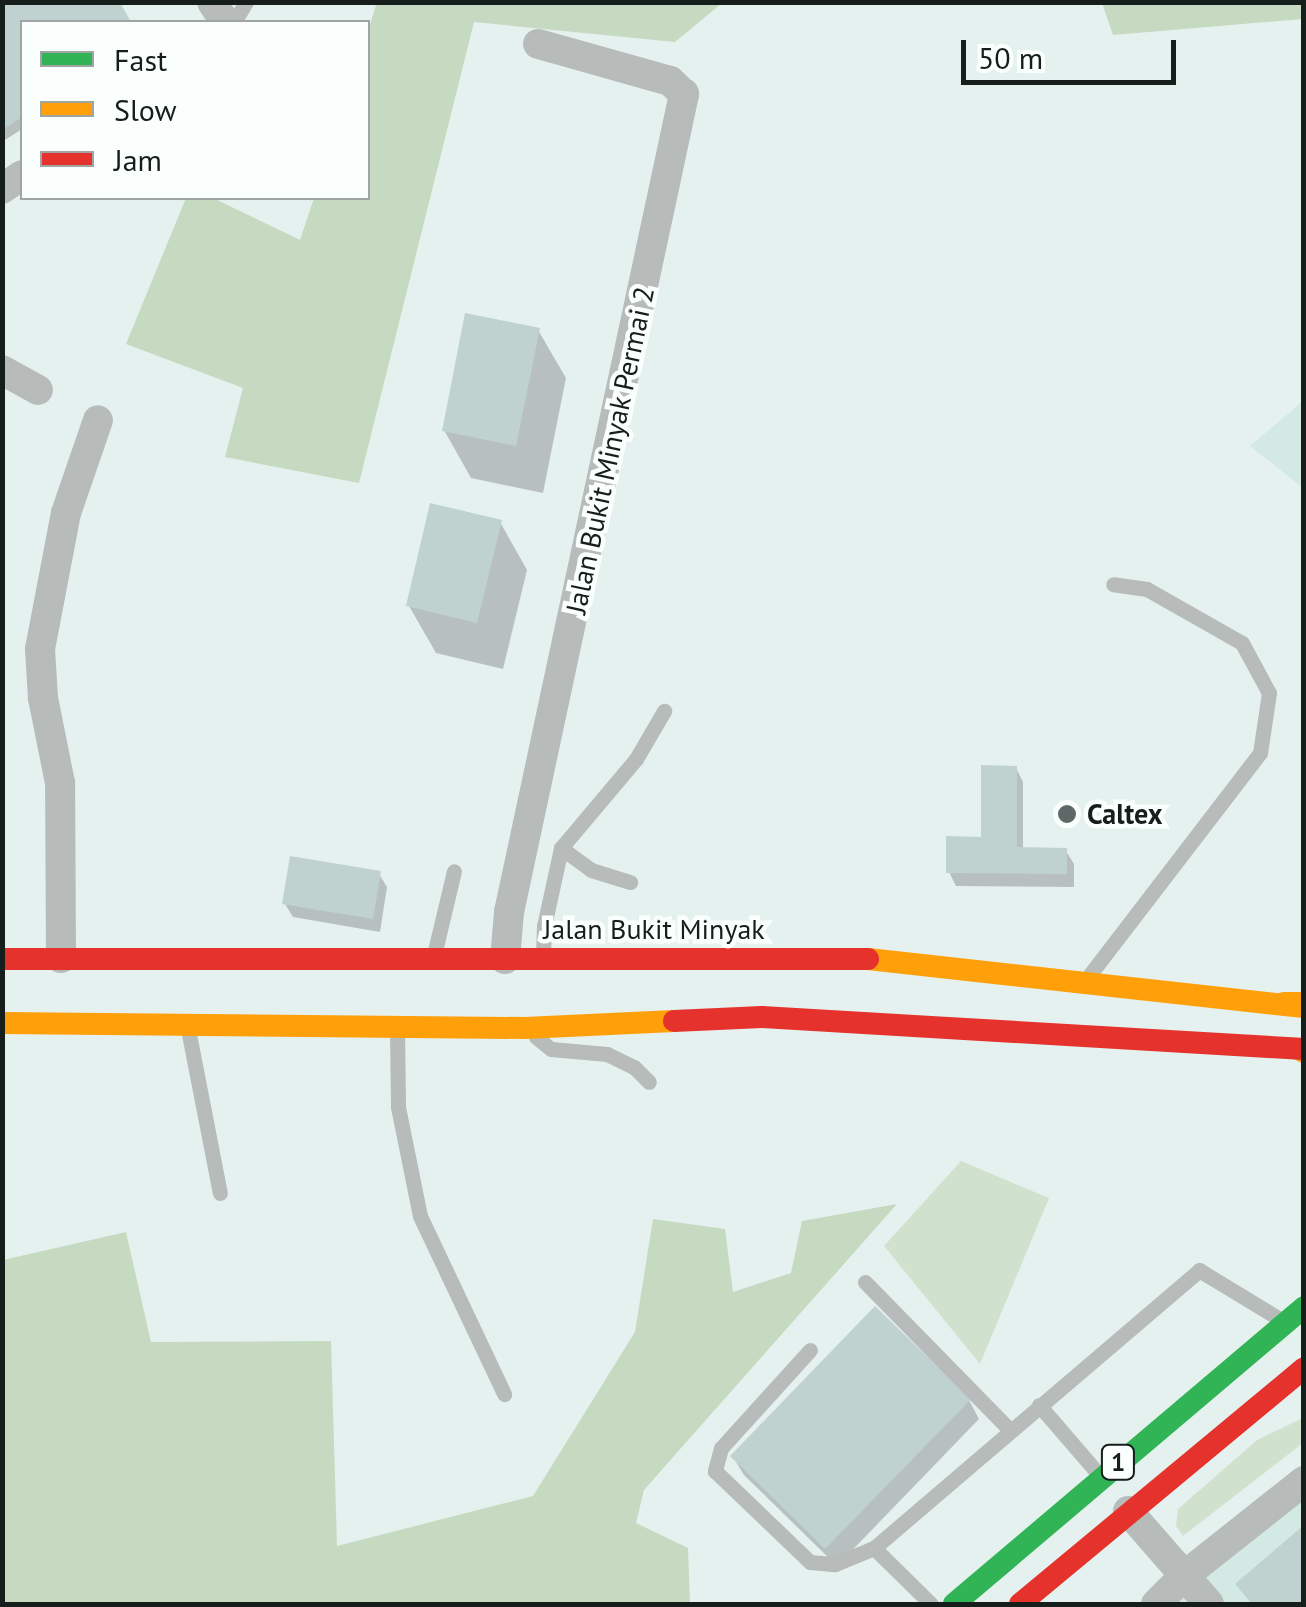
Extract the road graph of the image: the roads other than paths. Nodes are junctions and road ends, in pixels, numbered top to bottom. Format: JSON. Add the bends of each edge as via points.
{"nodes":[{"id":1,"x":538,"y":44,"type":"dead end"},
{"id":2,"x":2,"y":370,"type":"edge"},
{"id":3,"x":38,"y":390,"type":"dead end"},
{"id":4,"x":98,"y":420,"type":"dead end"},
{"id":5,"x":1112,"y":584,"type":"dead end"},
{"id":6,"x":664,"y":710,"type":"dead end"},
{"id":7,"x":561,"y":848,"type":"junction"},
{"id":8,"x":454,"y":871,"type":"dead end"},
{"id":9,"x":630,"y":882,"type":"dead end"},
{"id":10,"x":61,"y":958,"type":"junction"},
{"id":11,"x":433,"y":958,"type":"junction"},
{"id":12,"x":2,"y":959,"type":"edge"},
{"id":13,"x":505,"y":959,"type":"junction"},
{"id":14,"x":543,"y":959,"type":"junction"},
{"id":15,"x":1086,"y":980,"type":"junction"},
{"id":16,"x":1297,"y":1004,"type":"edge"},
{"id":17,"x":2,"y":1023,"type":"edge"},
{"id":18,"x":187,"y":1025,"type":"junction"},
{"id":19,"x":396,"y":1027,"type":"junction"},
{"id":20,"x":525,"y":1028,"type":"junction"},
{"id":21,"x":1302,"y":1050,"type":"edge"},
{"id":22,"x":650,"y":1082,"type":"dead end"},
{"id":23,"x":220,"y":1193,"type":"dead end"},
{"id":24,"x":865,"y":1282,"type":"dead end"},
{"id":25,"x":1304,"y":1294,"type":"edge"},
{"id":26,"x":1295,"y":1315,"type":"edge"},
{"id":27,"x":810,"y":1350,"type":"dead end"},
{"id":28,"x":1304,"y":1368,"type":"edge"},
{"id":29,"x":504,"y":1394,"type":"dead end"},
{"id":30,"x":1039,"y":1405,"type":"junction"},
{"id":31,"x":1009,"y":1429,"type":"junction"},
{"id":32,"x":1101,"y":1477,"type":"junction"},
{"id":33,"x":1304,"y":1481,"type":"edge"},
{"id":34,"x":1128,"y":1511,"type":"junction"},
{"id":35,"x":874,"y":1548,"type":"junction"},
{"id":36,"x":1184,"y":1576,"type":"junction"},
{"id":37,"x":931,"y":1604,"type":"edge"},
{"id":38,"x":954,"y":1604,"type":"edge"},
{"id":39,"x":1020,"y":1604,"type":"edge"},
{"id":40,"x":1156,"y":1604,"type":"edge"},
{"id":41,"x":1209,"y":1604,"type":"edge"}],
"edges":[{"from":1,"to":13,"type":"street","name":"Jalan Bukit Minyak Permai 2","via":[[670,81],[684,94],[509,912]]},
{"from":2,"to":3,"type":"street"},
{"from":4,"to":10,"type":"street","via":[[66,513],[40,649],[42,698],[60,783]]},
{"from":5,"to":15,"type":"lane","via":[[1147,588],[1242,643],[1270,693],[1260,753]]},
{"from":6,"to":7,"type":"lane","via":[[636,759]]},
{"from":7,"to":9,"type":"lane","via":[[590,870]]},
{"from":7,"to":14,"type":"lane"},
{"from":8,"to":11,"type":"lane"},
{"from":10,"to":11,"type":"main road","name":"Jalan Bukit Minyak"},
{"from":10,"to":12,"type":"main road","name":"Jalan Bukit Minyak"},
{"from":11,"to":13,"type":"main road","name":"Jalan Bukit Minyak"},
{"from":13,"to":14,"type":"main road","name":"Jalan Bukit Minyak"},
{"from":14,"to":15,"type":"main road","name":"Jalan Bukit Minyak","via":[[880,959]]},
{"from":15,"to":16,"type":"main road","name":"Jalan Bukit Minyak"},
{"from":17,"to":18,"type":"main road"},
{"from":18,"to":19,"type":"main road"},
{"from":18,"to":23,"type":"lane"},
{"from":19,"to":20,"type":"main road"},
{"from":19,"to":29,"type":"lane","via":[[398,1107],[420,1216]]},
{"from":20,"to":21,"type":"main road","via":[[762,1017]]},
{"from":20,"to":22,"type":"lane","via":[[551,1050],[606,1054]]},
{"from":24,"to":31,"type":"lane"},
{"from":25,"to":26,"type":"main road"},
{"from":26,"to":30,"type":"lane","via":[[1199,1270]]},
{"from":26,"to":32,"type":"main road","number":"1"},
{"from":27,"to":35,"type":"lane","via":[[721,1448],[714,1471],[810,1562],[835,1564]]},
{"from":28,"to":34,"type":"main road","number":"1"},
{"from":30,"to":31,"type":"lane"},
{"from":30,"to":32,"type":"lane"},
{"from":31,"to":35,"type":"lane"},
{"from":32,"to":38,"type":"main road","number":"1"},
{"from":33,"to":36,"type":"street"},
{"from":34,"to":36,"type":"street"},
{"from":34,"to":39,"type":"main road","number":"1"},
{"from":35,"to":37,"type":"lane"},
{"from":36,"to":40,"type":"street"},
{"from":36,"to":41,"type":"street"}]}
